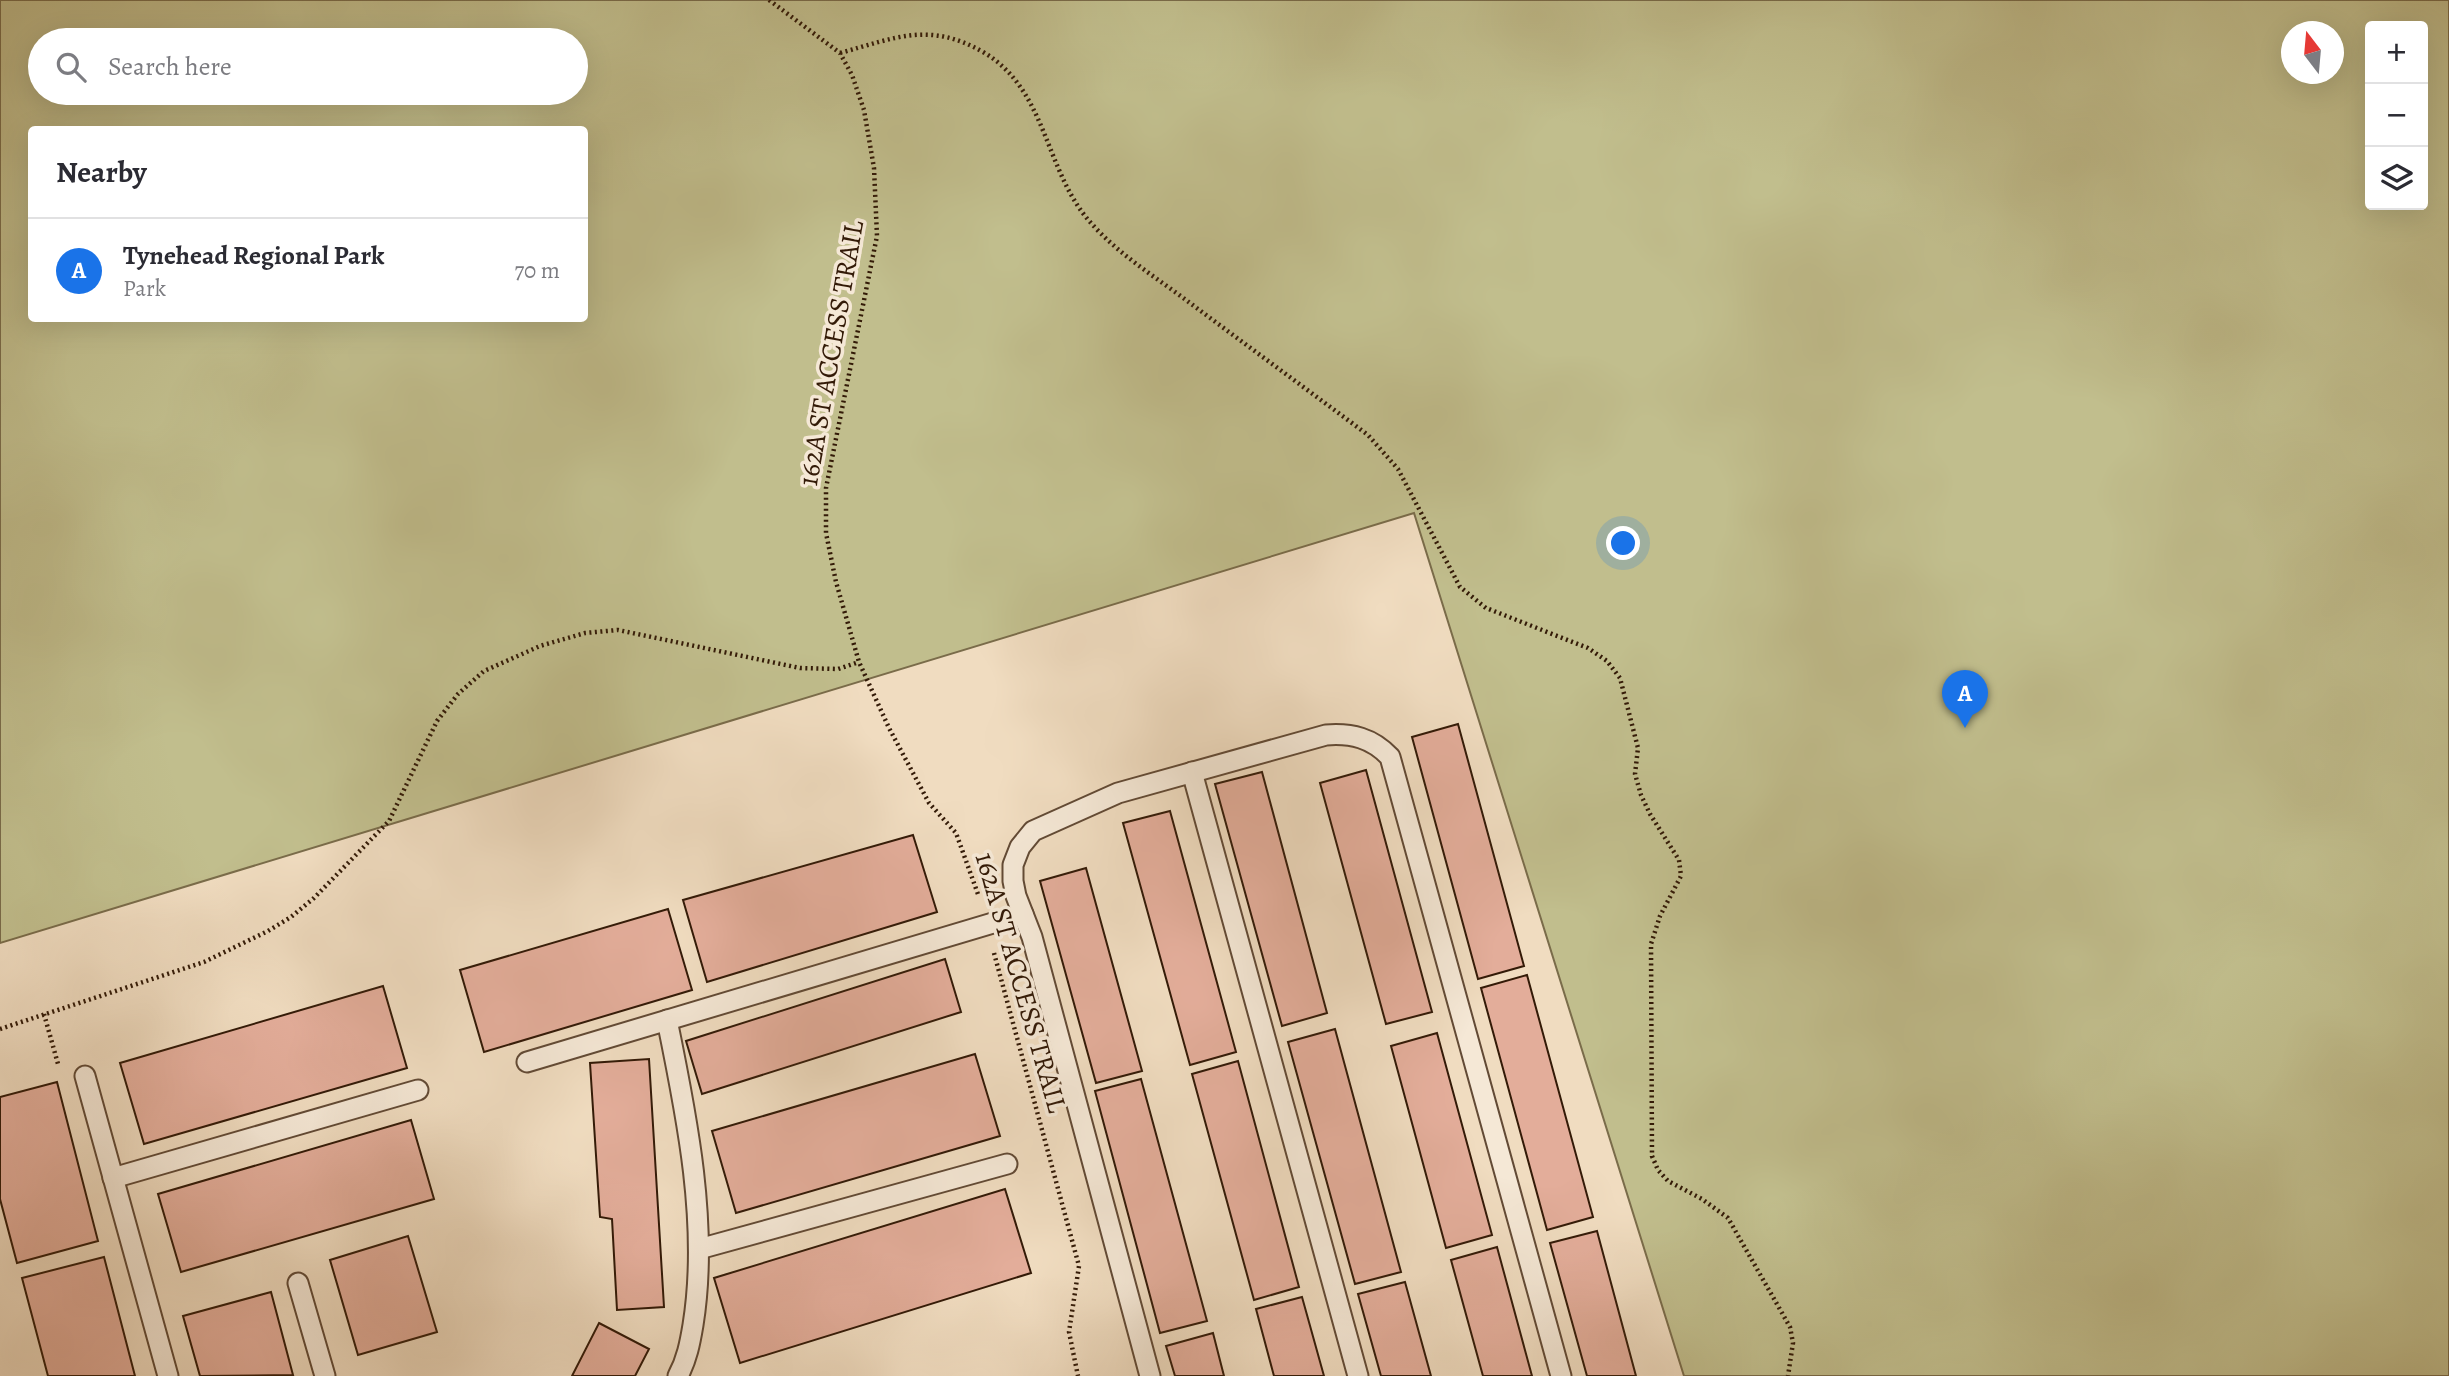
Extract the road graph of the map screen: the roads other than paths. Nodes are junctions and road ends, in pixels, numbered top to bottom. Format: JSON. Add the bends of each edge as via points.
{"nodes":[{"id":1,"x":1192,"y":772,"type":"junction"},
{"id":2,"x":1023,"y":914,"type":"junction"},
{"id":3,"x":667,"y":1020,"type":"junction"},
{"id":4,"x":527,"y":1062,"type":"dead end"},
{"id":5,"x":85,"y":1076,"type":"road end"},
{"id":6,"x":418,"y":1090,"type":"dead end"},
{"id":7,"x":1007,"y":1164,"type":"dead end"},
{"id":8,"x":113,"y":1178,"type":"junction"},
{"id":9,"x":699,"y":1249,"type":"junction"},
{"id":10,"x":298,"y":1283,"type":"dead end"},
{"id":11,"x":168,"y":1376,"type":"edge"},
{"id":12,"x":325,"y":1376,"type":"edge"},
{"id":13,"x":678,"y":1376,"type":"edge"},
{"id":14,"x":1150,"y":1376,"type":"edge"},
{"id":15,"x":1358,"y":1376,"type":"edge"},
{"id":16,"x":1561,"y":1376,"type":"edge"}],
"edges":[{"from":1,"to":2,"type":"lane","via":[[1118,793],[1033,831],[1013,865]]},
{"from":1,"to":15,"type":"lane"},
{"from":1,"to":16,"type":"lane","via":[[1347,733],[1379,745],[1390,757]]},
{"from":2,"to":3,"type":"lane"},
{"from":2,"to":14,"type":"lane"},
{"from":3,"to":4,"type":"lane"},
{"from":3,"to":9,"type":"lane","via":[[686,1113]]},
{"from":5,"to":8,"type":"lane"},
{"from":6,"to":8,"type":"lane"},
{"from":7,"to":9,"type":"lane"},
{"from":8,"to":11,"type":"lane"},
{"from":9,"to":13,"type":"lane","via":[[687,1360]]},
{"from":10,"to":12,"type":"lane"}]}
